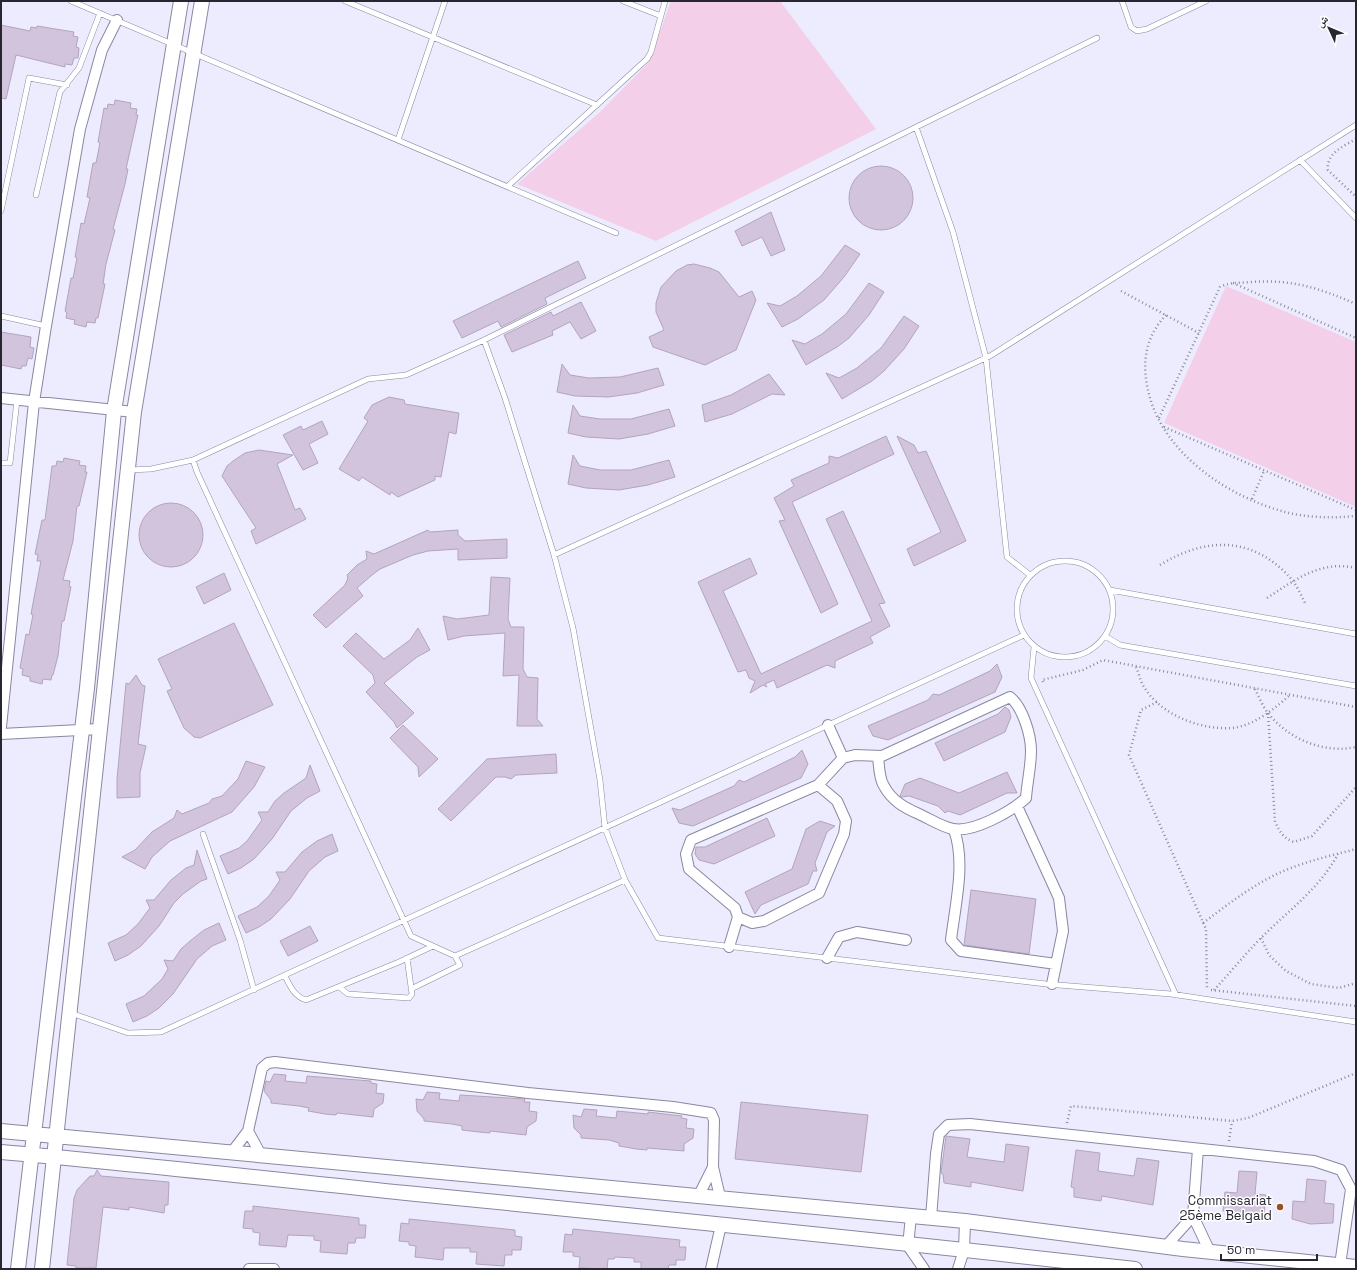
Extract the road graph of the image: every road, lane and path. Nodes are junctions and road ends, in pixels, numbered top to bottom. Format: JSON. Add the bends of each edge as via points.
{"nodes":[{"id":1,"x":71,"y":1,"type":"edge"},
{"id":2,"x":181,"y":1,"type":"edge"},
{"id":3,"x":202,"y":1,"type":"edge"},
{"id":4,"x":345,"y":1,"type":"edge"},
{"id":5,"x":445,"y":1,"type":"edge"},
{"id":6,"x":623,"y":1,"type":"edge"},
{"id":7,"x":665,"y":1,"type":"edge"},
{"id":8,"x":1122,"y":1,"type":"edge"},
{"id":9,"x":1206,"y":1,"type":"edge"},
{"id":10,"x":100,"y":13,"type":"junction"},
{"id":11,"x":661,"y":16,"type":"junction"},
{"id":12,"x":117,"y":20,"type":"junction"},
{"id":13,"x":432,"y":38,"type":"junction"},
{"id":14,"x":1097,"y":38,"type":"dead end"},
{"id":15,"x":173,"y":45,"type":"junction"},
{"id":16,"x":192,"y":53,"type":"junction"},
{"id":17,"x":67,"y":84,"type":"junction"},
{"id":18,"x":597,"y":105,"type":"junction"},
{"id":19,"x":1356,"y":125,"type":"edge"},
{"id":20,"x":916,"y":127,"type":"junction"},
{"id":21,"x":1356,"y":139,"type":"edge"},
{"id":22,"x":398,"y":140,"type":"junction"},
{"id":23,"x":1300,"y":160,"type":"junction"},
{"id":24,"x":508,"y":186,"type":"junction"},
{"id":25,"x":36,"y":195,"type":"dead end"},
{"id":26,"x":1356,"y":197,"type":"edge"},
{"id":27,"x":1,"y":211,"type":"edge"},
{"id":28,"x":1356,"y":218,"type":"edge"},
{"id":29,"x":616,"y":233,"type":"dead end"},
{"id":30,"x":1232,"y":283,"type":"junction"},
{"id":31,"x":1120,"y":291,"type":"dead end"},
{"id":32,"x":1356,"y":304,"type":"edge"},
{"id":33,"x":1,"y":316,"type":"edge"},
{"id":34,"x":1166,"y":316,"type":"junction"},
{"id":35,"x":46,"y":326,"type":"junction"},
{"id":36,"x":1199,"y":333,"type":"junction"},
{"id":37,"x":1356,"y":338,"type":"edge"},
{"id":38,"x":484,"y":340,"type":"junction"},
{"id":39,"x":986,"y":358,"type":"junction"},
{"id":40,"x":1,"y":398,"type":"edge"},
{"id":41,"x":17,"y":400,"type":"junction"},
{"id":42,"x":34,"y":402,"type":"junction"},
{"id":43,"x":114,"y":411,"type":"junction"},
{"id":44,"x":134,"y":412,"type":"junction"},
{"id":45,"x":1159,"y":419,"type":"junction"},
{"id":46,"x":1163,"y":427,"type":"junction"},
{"id":47,"x":193,"y":460,"type":"junction"},
{"id":48,"x":1,"y":463,"type":"edge"},
{"id":49,"x":127,"y":471,"type":"junction"},
{"id":50,"x":1264,"y":471,"type":"junction"},
{"id":51,"x":1252,"y":499,"type":"junction"},
{"id":52,"x":1356,"y":510,"type":"edge"},
{"id":53,"x":1356,"y":516,"type":"edge"},
{"id":54,"x":554,"y":555,"type":"junction"},
{"id":55,"x":1160,"y":564,"type":"dead end"},
{"id":56,"x":1356,"y":568,"type":"edge"},
{"id":57,"x":1030,"y":575,"type":"junction"},
{"id":58,"x":1293,"y":581,"type":"junction"},
{"id":59,"x":1110,"y":590,"type":"junction"},
{"id":60,"x":1267,"y":598,"type":"dead end"},
{"id":61,"x":1306,"y":605,"type":"dead end"},
{"id":62,"x":1356,"y":634,"type":"edge"},
{"id":63,"x":1024,"y":635,"type":"junction"},
{"id":64,"x":1105,"y":636,"type":"junction"},
{"id":65,"x":1034,"y":647,"type":"junction"},
{"id":66,"x":5,"y":650,"type":"edge"},
{"id":67,"x":1136,"y":666,"type":"junction"},
{"id":68,"x":1356,"y":686,"type":"edge"},
{"id":69,"x":1046,"y":688,"type":"dead end"},
{"id":70,"x":1255,"y":688,"type":"junction"},
{"id":71,"x":1290,"y":695,"type":"junction"},
{"id":72,"x":1157,"y":702,"type":"junction"},
{"id":73,"x":1356,"y":707,"type":"edge"},
{"id":74,"x":1268,"y":713,"type":"junction"},
{"id":75,"x":828,"y":725,"type":"junction"},
{"id":76,"x":1,"y":727,"type":"edge"},
{"id":77,"x":81,"y":729,"type":"junction"},
{"id":78,"x":100,"y":729,"type":"junction"},
{"id":79,"x":1,"y":734,"type":"edge"},
{"id":80,"x":1356,"y":747,"type":"edge"},
{"id":81,"x":878,"y":756,"type":"junction"},
{"id":82,"x":843,"y":758,"type":"junction"},
{"id":83,"x":818,"y":785,"type":"junction"},
{"id":84,"x":1356,"y":787,"type":"edge"},
{"id":85,"x":1017,"y":806,"type":"junction"},
{"id":86,"x":605,"y":828,"type":"junction"},
{"id":87,"x":954,"y":830,"type":"junction"},
{"id":88,"x":202,"y":834,"type":"dead end"},
{"id":89,"x":1356,"y":849,"type":"edge"},
{"id":90,"x":1338,"y":854,"type":"junction"},
{"id":91,"x":625,"y":880,"type":"junction"},
{"id":92,"x":738,"y":918,"type":"junction"},
{"id":93,"x":405,"y":920,"type":"junction"},
{"id":94,"x":1203,"y":923,"type":"junction"},
{"id":95,"x":1261,"y":938,"type":"junction"},
{"id":96,"x":906,"y":940,"type":"dead end"},
{"id":97,"x":432,"y":946,"type":"junction"},
{"id":98,"x":729,"y":947,"type":"junction"},
{"id":99,"x":455,"y":956,"type":"junction"},
{"id":100,"x":407,"y":958,"type":"junction"},
{"id":101,"x":827,"y":958,"type":"junction"},
{"id":102,"x":1056,"y":964,"type":"junction"},
{"id":103,"x":284,"y":976,"type":"junction"},
{"id":104,"x":1356,"y":983,"type":"edge"},
{"id":105,"x":1052,"y":984,"type":"junction"},
{"id":106,"x":339,"y":987,"type":"junction"},
{"id":107,"x":1200,"y":988,"type":"dead end"},
{"id":108,"x":1206,"y":989,"type":"junction"},
{"id":109,"x":254,"y":990,"type":"junction"},
{"id":110,"x":411,"y":990,"type":"junction"},
{"id":111,"x":1214,"y":990,"type":"junction"},
{"id":112,"x":1176,"y":995,"type":"junction"},
{"id":113,"x":1356,"y":1006,"type":"edge"},
{"id":114,"x":70,"y":1012,"type":"junction"},
{"id":115,"x":1356,"y":1022,"type":"edge"},
{"id":116,"x":1356,"y":1073,"type":"edge"},
{"id":117,"x":1232,"y":1121,"type":"junction"},
{"id":118,"x":1,"y":1131,"type":"edge"},
{"id":119,"x":248,"y":1131,"type":"junction"},
{"id":120,"x":35,"y":1134,"type":"junction"},
{"id":121,"x":1065,"y":1134,"type":"junction"},
{"id":122,"x":56,"y":1136,"type":"junction"},
{"id":123,"x":1198,"y":1149,"type":"junction"},
{"id":124,"x":1,"y":1152,"type":"edge"},
{"id":125,"x":232,"y":1152,"type":"junction"},
{"id":126,"x":1227,"y":1152,"type":"junction"},
{"id":127,"x":32,"y":1155,"type":"junction"},
{"id":128,"x":261,"y":1155,"type":"junction"},
{"id":129,"x":53,"y":1157,"type":"junction"},
{"id":130,"x":713,"y":1168,"type":"junction"},
{"id":131,"x":699,"y":1195,"type":"junction"},
{"id":132,"x":720,"y":1197,"type":"junction"},
{"id":133,"x":911,"y":1216,"type":"junction"},
{"id":134,"x":1193,"y":1216,"type":"junction"},
{"id":135,"x":930,"y":1218,"type":"junction"},
{"id":136,"x":965,"y":1221,"type":"junction"},
{"id":137,"x":721,"y":1225,"type":"junction"},
{"id":138,"x":908,"y":1246,"type":"junction"},
{"id":139,"x":1166,"y":1246,"type":"junction"},
{"id":140,"x":964,"y":1250,"type":"junction"},
{"id":141,"x":1210,"y":1252,"type":"junction"},
{"id":142,"x":1340,"y":1266,"type":"junction"},
{"id":143,"x":1356,"y":1267,"type":"edge"},
{"id":144,"x":18,"y":1269,"type":"edge"},
{"id":145,"x":42,"y":1269,"type":"edge"},
{"id":146,"x":249,"y":1269,"type":"edge"},
{"id":147,"x":274,"y":1269,"type":"edge"},
{"id":148,"x":711,"y":1269,"type":"edge"},
{"id":149,"x":924,"y":1269,"type":"edge"},
{"id":150,"x":958,"y":1269,"type":"edge"},
{"id":151,"x":1135,"y":1269,"type":"edge"}],
"edges":[{"from":1,"to":10,"type":"lane"},
{"from":2,"to":15,"type":"main road"},
{"from":3,"to":16,"type":"main road"},
{"from":4,"to":13,"type":"lane"},
{"from":5,"to":13,"type":"lane"},
{"from":6,"to":11,"type":"lane"},
{"from":7,"to":11,"type":"lane"},
{"from":8,"to":9,"type":"lane","via":[[1131,27],[1136,31],[1147,29]]},
{"from":10,"to":12,"type":"lane"},
{"from":10,"to":17,"type":"lane","via":[[80,68]]},
{"from":11,"to":18,"type":"lane","via":[[647,59]]},
{"from":12,"to":15,"type":"lane"},
{"from":12,"to":35,"type":"street","via":[[102,50],[80,128]]},
{"from":13,"to":18,"type":"lane"},
{"from":13,"to":22,"type":"lane"},
{"from":14,"to":20,"type":"lane"},
{"from":15,"to":16,"type":"lane"},
{"from":15,"to":43,"type":"main road"},
{"from":16,"to":22,"type":"lane"},
{"from":16,"to":44,"type":"main road"},
{"from":17,"to":25,"type":"lane","via":[[60,92]]},
{"from":17,"to":27,"type":"lane","via":[[29,78]]},
{"from":18,"to":24,"type":"lane"},
{"from":19,"to":23,"type":"lane"},
{"from":20,"to":38,"type":"lane"},
{"from":20,"to":39,"type":"lane","via":[[953,232]]},
{"from":21,"to":26,"type":"path","via":[[1339,149],[1329,158],[1327,164],[1328,170]]},
{"from":22,"to":24,"type":"lane"},
{"from":23,"to":28,"type":"lane"},
{"from":23,"to":39,"type":"lane"},
{"from":24,"to":29,"type":"lane"},
{"from":30,"to":32,"type":"path","via":[[1275,280],[1310,286]]},
{"from":30,"to":36,"type":"path","via":[[1220,287]]},
{"from":30,"to":37,"type":"path"},
{"from":31,"to":34,"type":"path"},
{"from":33,"to":35,"type":"lane"},
{"from":34,"to":36,"type":"path"},
{"from":34,"to":45,"type":"path","via":[[1156,325],[1147,345],[1144,370],[1148,395]]},
{"from":35,"to":42,"type":"street"},
{"from":36,"to":45,"type":"path"},
{"from":38,"to":47,"type":"lane","via":[[406,375],[368,379]]},
{"from":38,"to":54,"type":"lane","via":[[505,398]]},
{"from":39,"to":54,"type":"lane"},
{"from":39,"to":57,"type":"lane","via":[[1007,557]]},
{"from":40,"to":41,"type":"street"},
{"from":41,"to":42,"type":"street"},
{"from":41,"to":48,"type":"lane","via":[[10,463]]},
{"from":42,"to":43,"type":"street"},
{"from":42,"to":66,"type":"street"},
{"from":43,"to":44,"type":"street"},
{"from":43,"to":77,"type":"main road"},
{"from":44,"to":49,"type":"main road"},
{"from":45,"to":46,"type":"path"},
{"from":46,"to":50,"type":"path"},
{"from":46,"to":51,"type":"path","via":[[1181,453],[1203,471],[1232,490]]},
{"from":47,"to":49,"type":"lane"},
{"from":47,"to":93,"type":"lane"},
{"from":49,"to":78,"type":"main road"},
{"from":50,"to":51,"type":"path"},
{"from":50,"to":52,"type":"path"},
{"from":51,"to":53,"type":"path","via":[[1289,513],[1336,518]]},
{"from":54,"to":86,"type":"lane","via":[[573,628],[600,780]]},
{"from":55,"to":58,"type":"path","via":[[1197,547],[1216,544],[1237,545],[1256,552]]},
{"from":56,"to":58,"type":"path","via":[[1324,568],[1305,573]]},
{"from":57,"to":59,"type":"lane","via":[[1058,560],[1074,561],[1090,566]]},
{"from":57,"to":63,"type":"lane","via":[[1021,588],[1017,604],[1018,620]]},
{"from":58,"to":60,"type":"path"},
{"from":58,"to":61,"type":"path"},
{"from":59,"to":62,"type":"lane"},
{"from":59,"to":64,"type":"lane","via":[[1114,606],[1112,622]]},
{"from":63,"to":65,"type":"lane"},
{"from":63,"to":75,"type":"lane"},
{"from":64,"to":65,"type":"lane","via":[[1094,648],[1080,655],[1064,658],[1048,655]]},
{"from":64,"to":68,"type":"lane","via":[[1120,644]]},
{"from":65,"to":112,"type":"lane","via":[[1031,678]]},
{"from":66,"to":76,"type":"street"},
{"from":67,"to":69,"type":"path","via":[[1103,660],[1083,670],[1042,680]]},
{"from":67,"to":70,"type":"path"},
{"from":67,"to":72,"type":"path","via":[[1144,686]]},
{"from":70,"to":71,"type":"path"},
{"from":70,"to":74,"type":"path"},
{"from":71,"to":73,"type":"path"},
{"from":71,"to":74,"type":"path"},
{"from":72,"to":74,"type":"path","via":[[1173,714],[1191,722],[1215,727],[1233,728]]},
{"from":72,"to":94,"type":"path","via":[[1141,710],[1129,755]]},
{"from":74,"to":80,"type":"path","via":[[1289,733],[1308,744],[1327,748]]},
{"from":74,"to":84,"type":"path","via":[[1275,822],[1280,834],[1294,842],[1312,836]]},
{"from":75,"to":82,"type":"street"},
{"from":75,"to":86,"type":"lane"},
{"from":77,"to":78,"type":"street"},
{"from":77,"to":79,"type":"street"},
{"from":77,"to":120,"type":"main road"},
{"from":78,"to":114,"type":"main road"},
{"from":81,"to":82,"type":"street","via":[[855,755]]},
{"from":81,"to":85,"type":"street","via":[[1010,697],[1016,702],[1021,713],[1031,751],[1026,798]]},
{"from":81,"to":87,"type":"street","via":[[883,786],[894,800],[905,808]]},
{"from":82,"to":83,"type":"street"},
{"from":83,"to":92,"type":"street","via":[[837,801],[846,821],[844,834],[819,893],[764,921],[752,923]]},
{"from":83,"to":92,"type":"street","via":[[691,840],[686,854],[688,870],[735,908]]},
{"from":85,"to":87,"type":"street","via":[[976,826]]},
{"from":85,"to":102,"type":"street","via":[[1059,898],[1063,931]]},
{"from":86,"to":91,"type":"lane"},
{"from":86,"to":93,"type":"lane"},
{"from":87,"to":102,"type":"street","via":[[960,865],[951,940],[961,951]]},
{"from":88,"to":109,"type":"lane","via":[[240,940]]},
{"from":89,"to":90,"type":"path"},
{"from":90,"to":94,"type":"path","via":[[1278,874],[1242,894]]},
{"from":90,"to":95,"type":"path","via":[[1329,872]]},
{"from":91,"to":98,"type":"lane","via":[[658,938]]},
{"from":91,"to":99,"type":"lane"},
{"from":92,"to":98,"type":"street"},
{"from":93,"to":97,"type":"lane","via":[[411,936]]},
{"from":93,"to":103,"type":"lane"},
{"from":94,"to":108,"type":"path","via":[[1206,929]]},
{"from":95,"to":104,"type":"path","via":[[1269,955],[1286,971],[1311,984],[1339,988]]},
{"from":95,"to":111,"type":"path"},
{"from":96,"to":101,"type":"street","via":[[857,932],[838,937]]},
{"from":97,"to":99,"type":"lane"},
{"from":97,"to":100,"type":"lane"},
{"from":98,"to":101,"type":"lane"},
{"from":99,"to":110,"type":"lane","via":[[460,966]]},
{"from":100,"to":106,"type":"lane"},
{"from":100,"to":110,"type":"lane"},
{"from":101,"to":105,"type":"lane"},
{"from":102,"to":105,"type":"street"},
{"from":103,"to":106,"type":"lane","via":[[292,991],[306,1000]]},
{"from":103,"to":109,"type":"lane"},
{"from":105,"to":112,"type":"lane"},
{"from":106,"to":110,"type":"lane","via":[[348,994],[409,998]]},
{"from":107,"to":108,"type":"path"},
{"from":108,"to":111,"type":"path"},
{"from":109,"to":114,"type":"lane","via":[[161,1032],[128,1033]]},
{"from":111,"to":113,"type":"path"},
{"from":112,"to":115,"type":"lane"},
{"from":114,"to":122,"type":"main road"},
{"from":116,"to":117,"type":"path","via":[[1248,1118]]},
{"from":117,"to":121,"type":"path","via":[[1071,1106]]},
{"from":117,"to":126,"type":"path"},
{"from":118,"to":120,"type":"main road"},
{"from":119,"to":125,"type":"street"},
{"from":119,"to":128,"type":"street"},
{"from":119,"to":130,"type":"street","via":[[262,1068],[268,1062],[275,1062],[528,1093],[673,1107],[711,1114],[714,1120]]},
{"from":120,"to":122,"type":"main road"},
{"from":120,"to":127,"type":"main road"},
{"from":121,"to":123,"type":"street"},
{"from":121,"to":135,"type":"street","via":[[970,1124],[948,1125],[939,1134]]},
{"from":122,"to":125,"type":"main road"},
{"from":122,"to":129,"type":"main road"},
{"from":123,"to":126,"type":"street"},
{"from":123,"to":134,"type":"street"},
{"from":124,"to":127,"type":"main road"},
{"from":125,"to":128,"type":"main road"},
{"from":126,"to":142,"type":"street","via":[[1314,1162],[1341,1170],[1351,1188]]},
{"from":127,"to":129,"type":"main road"},
{"from":127,"to":144,"type":"main road"},
{"from":128,"to":131,"type":"main road"},
{"from":129,"to":137,"type":"main road"},
{"from":129,"to":145,"type":"main road"},
{"from":130,"to":131,"type":"street"},
{"from":130,"to":132,"type":"street"},
{"from":131,"to":132,"type":"main road"},
{"from":132,"to":133,"type":"main road"},
{"from":133,"to":135,"type":"main road"},
{"from":133,"to":138,"type":"street"},
{"from":134,"to":139,"type":"street"},
{"from":134,"to":141,"type":"street"},
{"from":135,"to":136,"type":"main road"},
{"from":136,"to":139,"type":"main road"},
{"from":136,"to":140,"type":"street"},
{"from":137,"to":138,"type":"main road"},
{"from":137,"to":148,"type":"street"},
{"from":138,"to":140,"type":"main road"},
{"from":138,"to":149,"type":"street"},
{"from":139,"to":141,"type":"main road"},
{"from":140,"to":150,"type":"street"},
{"from":140,"to":151,"type":"main road"},
{"from":141,"to":142,"type":"main road"},
{"from":142,"to":143,"type":"main road"},
{"from":146,"to":147,"type":"street"}]}
